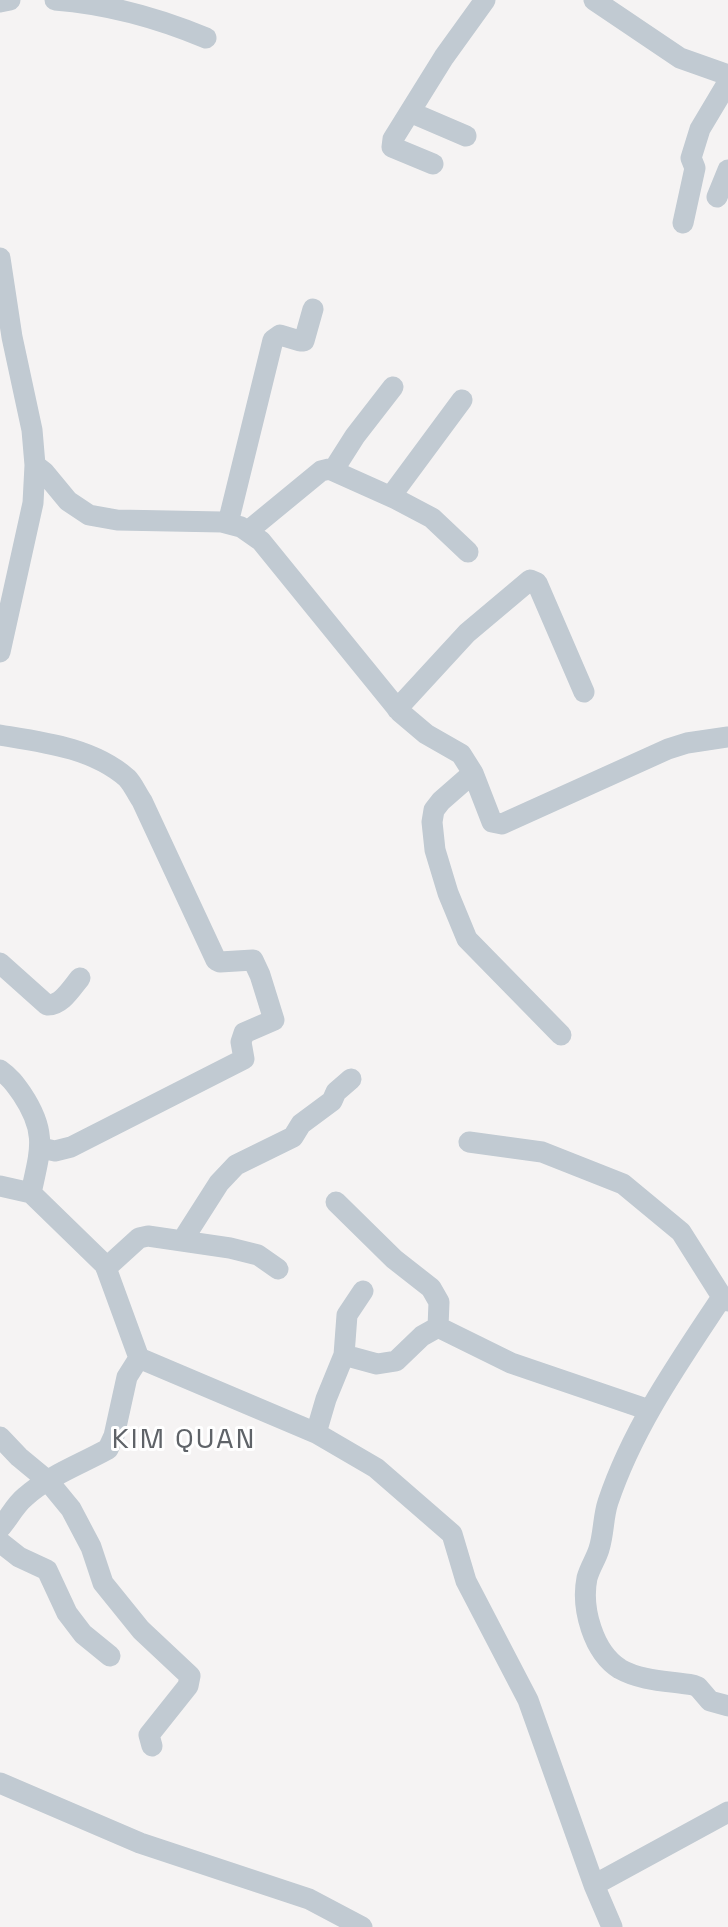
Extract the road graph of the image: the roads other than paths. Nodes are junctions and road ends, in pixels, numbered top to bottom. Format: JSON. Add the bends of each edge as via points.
{"nodes":[{"id":1,"x":10,"y":0,"type":"edge"},
{"id":2,"x":55,"y":0,"type":"edge"},
{"id":3,"x":485,"y":0,"type":"edge"},
{"id":4,"x":594,"y":0,"type":"edge"},
{"id":5,"x":0,"y":2,"type":"edge"},
{"id":6,"x":206,"y":38,"type":"dead end"},
{"id":7,"x":728,"y":75,"type":"edge"},
{"id":8,"x":728,"y":82,"type":"edge"},
{"id":9,"x":410,"y":112,"type":"junction"},
{"id":10,"x":466,"y":136,"type":"dead end"},
{"id":11,"x":433,"y":164,"type":"dead end"},
{"id":12,"x":728,"y":170,"type":"edge"},
{"id":13,"x":717,"y":197,"type":"dead end"},
{"id":14,"x":683,"y":223,"type":"dead end"},
{"id":15,"x":0,"y":258,"type":"edge"},
{"id":16,"x":313,"y":309,"type":"dead end"},
{"id":17,"x":393,"y":387,"type":"dead end"},
{"id":18,"x":462,"y":400,"type":"dead end"},
{"id":19,"x":35,"y":465,"type":"junction"},
{"id":20,"x":334,"y":469,"type":"junction"},
{"id":21,"x":391,"y":496,"type":"junction"},
{"id":22,"x":228,"y":523,"type":"junction"},
{"id":23,"x":248,"y":531,"type":"junction"},
{"id":24,"x":468,"y":552,"type":"dead end"},
{"id":25,"x":0,"y":652,"type":"edge"},
{"id":26,"x":584,"y":692,"type":"dead end"},
{"id":27,"x":397,"y":709,"type":"junction"},
{"id":28,"x":0,"y":735,"type":"edge"},
{"id":29,"x":728,"y":737,"type":"edge"},
{"id":30,"x":473,"y":773,"type":"junction"},
{"id":31,"x":0,"y":962,"type":"edge"},
{"id":32,"x":80,"y":978,"type":"dead end"},
{"id":33,"x":561,"y":1035,"type":"dead end"},
{"id":34,"x":0,"y":1070,"type":"edge"},
{"id":35,"x":351,"y":1079,"type":"dead end"},
{"id":36,"x":469,"y":1142,"type":"dead end"},
{"id":37,"x":41,"y":1148,"type":"junction"},
{"id":38,"x":0,"y":1186,"type":"edge"},
{"id":39,"x":31,"y":1194,"type":"junction"},
{"id":40,"x":336,"y":1202,"type":"dead end"},
{"id":41,"x":182,"y":1241,"type":"junction"},
{"id":42,"x":106,"y":1268,"type":"junction"},
{"id":43,"x":278,"y":1269,"type":"dead end"},
{"id":44,"x":363,"y":1291,"type":"dead end"},
{"id":45,"x":725,"y":1299,"type":"edge"},
{"id":46,"x":438,"y":1327,"type":"junction"},
{"id":47,"x":344,"y":1356,"type":"junction"},
{"id":48,"x":139,"y":1358,"type":"junction"},
{"id":49,"x":649,"y":1410,"type":"junction"},
{"id":50,"x":316,"y":1433,"type":"junction"},
{"id":51,"x":0,"y":1437,"type":"edge"},
{"id":52,"x":48,"y":1481,"type":"junction"},
{"id":53,"x":0,"y":1528,"type":"edge"},
{"id":54,"x":0,"y":1542,"type":"edge"},
{"id":55,"x":110,"y":1656,"type":"dead end"},
{"id":56,"x":728,"y":1706,"type":"edge"},
{"id":57,"x":152,"y":1746,"type":"dead end"},
{"id":58,"x":0,"y":1783,"type":"edge"},
{"id":59,"x":728,"y":1812,"type":"edge"},
{"id":60,"x":594,"y":1885,"type":"junction"},
{"id":61,"x":609,"y":1926,"type":"edge"},
{"id":62,"x":362,"y":1927,"type":"edge"}],
"edges":[{"from":1,"to":5,"type":"street"},
{"from":2,"to":6,"type":"street","via":[[150,17]]},
{"from":3,"to":9,"type":"street"},
{"from":4,"to":7,"type":"street","via":[[680,58]]},
{"from":8,"to":14,"type":"street","via":[[700,129],[691,158],[695,169]]},
{"from":9,"to":10,"type":"street"},
{"from":9,"to":11,"type":"street","via":[[392,147]]},
{"from":12,"to":13,"type":"street"},
{"from":15,"to":19,"type":"street"},
{"from":16,"to":22,"type":"street","via":[[304,341],[280,335],[273,340]]},
{"from":17,"to":20,"type":"street"},
{"from":18,"to":21,"type":"street"},
{"from":19,"to":22,"type":"street","via":[[75,508],[97,517]]},
{"from":19,"to":25,"type":"street","via":[[33,503]]},
{"from":20,"to":21,"type":"street"},
{"from":20,"to":23,"type":"street","via":[[321,471]]},
{"from":21,"to":24,"type":"street","via":[[432,519]]},
{"from":22,"to":23,"type":"street"},
{"from":23,"to":27,"type":"street","via":[[261,541]]},
{"from":26,"to":27,"type":"street","via":[[537,583],[530,580],[467,633]]},
{"from":27,"to":30,"type":"street","via":[[426,734],[461,754]]},
{"from":28,"to":37,"type":"street","via":[[77,750],[129,780],[216,960],[253,960],[274,1020],[244,1033],[244,1059],[71,1147]]},
{"from":29,"to":30,"type":"street","via":[[668,749],[502,824],[492,822]]},
{"from":30,"to":33,"type":"street","via":[[434,810],[432,832],[448,893],[467,939]]},
{"from":31,"to":32,"type":"street","via":[[47,1005],[55,1005]]},
{"from":34,"to":37,"type":"street","via":[[36,1114]]},
{"from":35,"to":41,"type":"street","via":[[332,1101],[301,1124],[293,1137],[236,1165]]},
{"from":36,"to":45,"type":"street","via":[[542,1152],[623,1184],[681,1232]]},
{"from":37,"to":39,"type":"street"},
{"from":38,"to":39,"type":"street"},
{"from":39,"to":42,"type":"street"},
{"from":40,"to":46,"type":"street","via":[[431,1288],[439,1301]]},
{"from":41,"to":42,"type":"street","via":[[139,1238]]},
{"from":41,"to":43,"type":"street","via":[[258,1255]]},
{"from":42,"to":48,"type":"street"},
{"from":44,"to":47,"type":"street","via":[[347,1314]]},
{"from":45,"to":49,"type":"street"},
{"from":46,"to":47,"type":"street","via":[[396,1362],[377,1364]]},
{"from":46,"to":49,"type":"street","via":[[511,1363]]},
{"from":47,"to":50,"type":"street"},
{"from":48,"to":50,"type":"street"},
{"from":48,"to":52,"type":"street","via":[[127,1377],[108,1449]]},
{"from":49,"to":56,"type":"street","via":[[607,1504],[600,1546],[586,1581],[594,1639],[619,1668],[639,1677],[698,1687],[710,1702]]},
{"from":50,"to":60,"type":"street","via":[[376,1468],[452,1534],[466,1581],[528,1700]]},
{"from":51,"to":52,"type":"street"},
{"from":52,"to":53,"type":"street","via":[[23,1498]]},
{"from":52,"to":57,"type":"street","via":[[71,1509],[103,1583],[141,1630],[190,1676],[188,1686],[149,1735]]},
{"from":54,"to":55,"type":"street","via":[[19,1558],[47,1570],[67,1613],[83,1634]]},
{"from":58,"to":62,"type":"street","via":[[140,1843],[309,1899]]},
{"from":59,"to":60,"type":"street"},
{"from":60,"to":61,"type":"street"}]}
